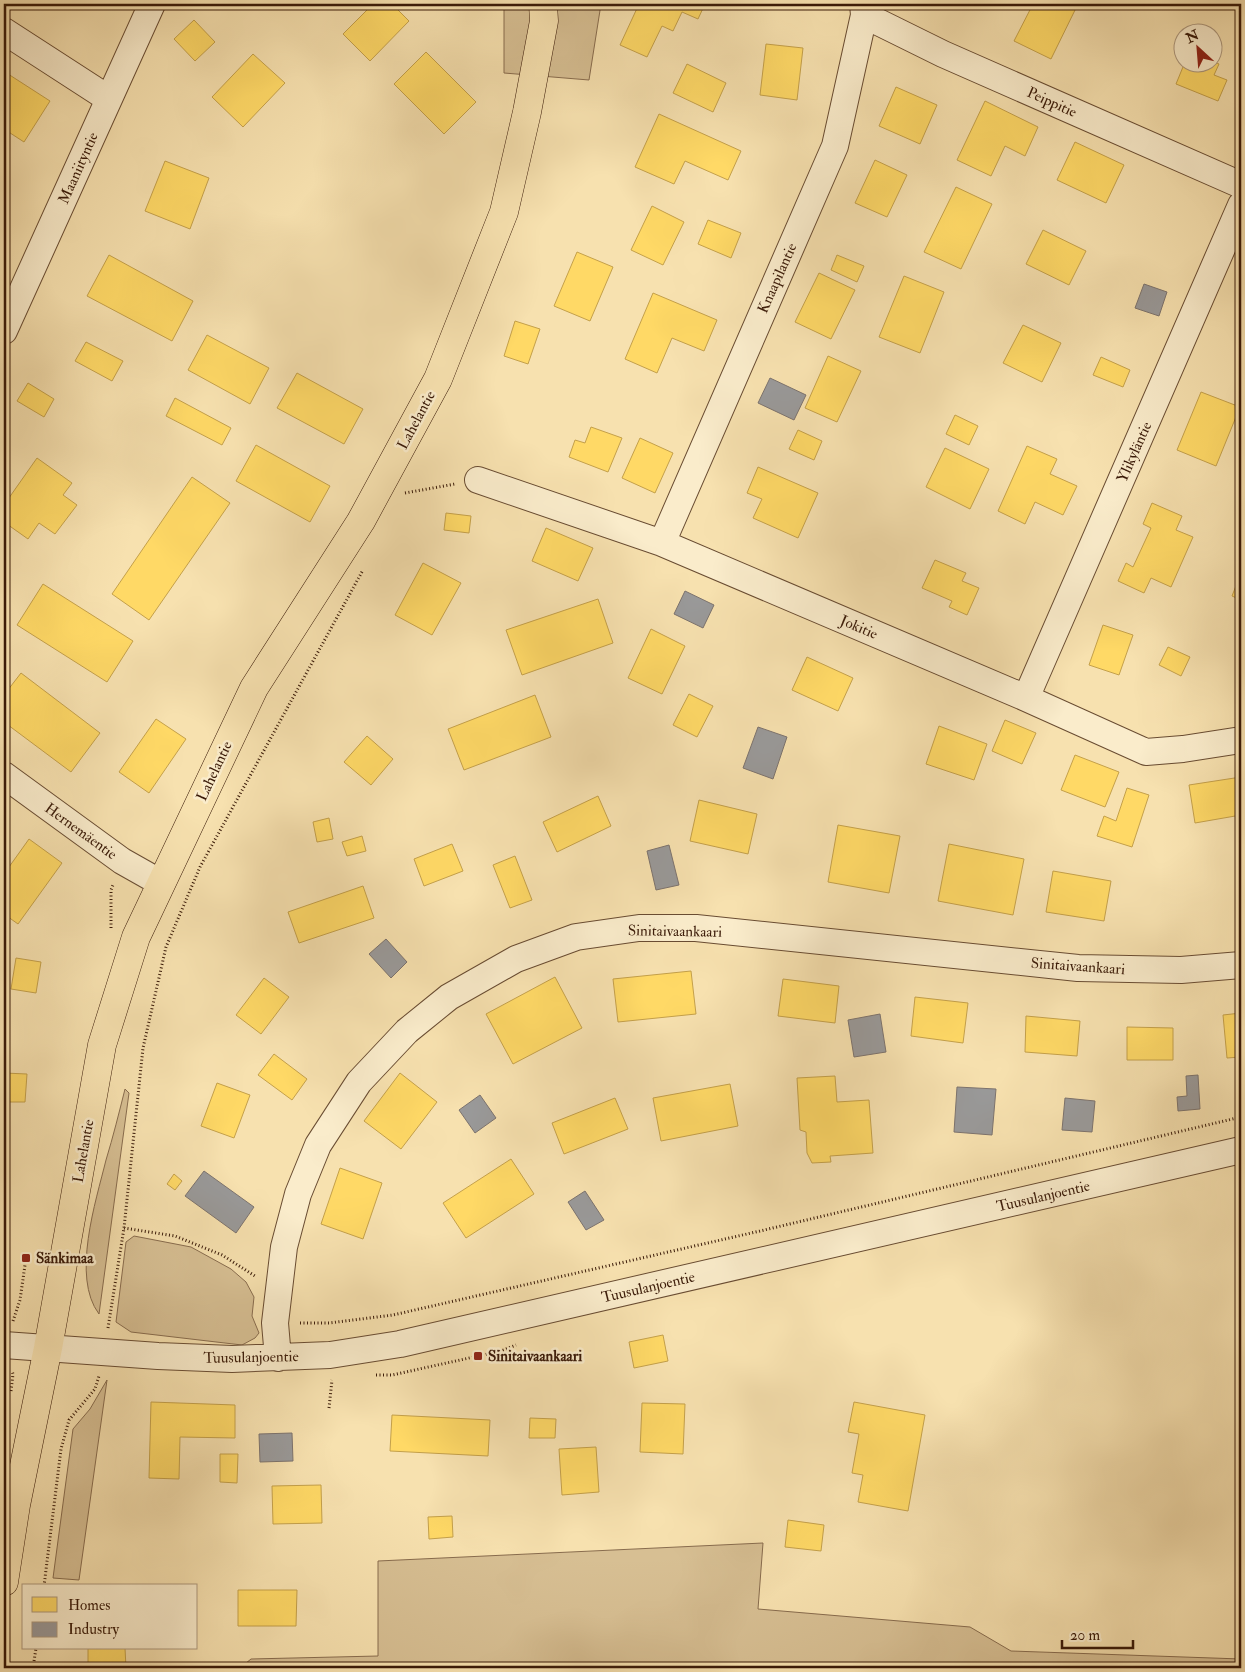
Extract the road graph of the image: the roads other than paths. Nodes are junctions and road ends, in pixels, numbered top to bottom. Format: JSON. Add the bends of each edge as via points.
{"nodes":[{"id":1,"x":152,"y":4,"type":"edge"},
{"id":2,"x":544,"y":4,"type":"edge"},
{"id":3,"x":864,"y":9,"type":"edge"},
{"id":4,"x":4,"y":31,"type":"edge"},
{"id":5,"x":109,"y":99,"type":"junction"},
{"id":6,"x":1241,"y":185,"type":"edge"},
{"id":7,"x":1241,"y":205,"type":"edge"},
{"id":8,"x":4,"y":332,"type":"edge"},
{"id":9,"x":478,"y":480,"type":"road end"},
{"id":10,"x":662,"y":543,"type":"junction"},
{"id":11,"x":1026,"y":698,"type":"junction"},
{"id":12,"x":1241,"y":740,"type":"edge"},
{"id":13,"x":4,"y":775,"type":"edge"},
{"id":14,"x":161,"y":883,"type":"junction"},
{"id":15,"x":1241,"y":965,"type":"edge"},
{"id":16,"x":1241,"y":1150,"type":"edge"},
{"id":17,"x":8,"y":1335,"type":"edge"},
{"id":18,"x":48,"y":1348,"type":"junction"},
{"id":19,"x":278,"y":1358,"type":"junction"},
{"id":20,"x":4,"y":1582,"type":"edge"}],
"edges":[{"from":1,"to":5,"type":"street","name":"Maaniityntie"},
{"from":2,"to":14,"type":"main road","name":"Lahelantie","via":[[544,21],[527,112],[504,212],[438,379],[361,521],[254,688]]},
{"from":3,"to":6,"type":"street","name":"Peippitie","via":[[943,54]]},
{"from":3,"to":10,"type":"street","name":"Knaapilantie","via":[[835,146]]},
{"from":4,"to":5,"type":"street"},
{"from":5,"to":8,"type":"street","name":"Maaniityntie"},
{"from":7,"to":11,"type":"street","name":"Ylikyläntie"},
{"from":9,"to":10,"type":"street","name":"Jokitie"},
{"from":10,"to":11,"type":"street","name":"Jokitie"},
{"from":11,"to":12,"type":"street","name":"Jokitie","via":[[1146,752],[1183,750]]},
{"from":13,"to":14,"type":"street","name":"Hernemäentie","via":[[122,861]]},
{"from":14,"to":18,"type":"main road","name":"Lahelantie","via":[[136,936],[102,1046]]},
{"from":15,"to":19,"type":"street","name":"Sinitaivaankaari","via":[[1181,970],[1078,968],[696,928],[639,928],[576,938],[516,959],[449,997],[406,1031],[359,1082],[318,1145],[298,1194],[284,1247],[276,1323]]},
{"from":16,"to":19,"type":"street","name":"Tuusulanjoentie","via":[[400,1344],[330,1355]]},
{"from":17,"to":18,"type":"street","name":"Tuusulanjoentie"},
{"from":18,"to":19,"type":"street","name":"Tuusulanjoentie","via":[[158,1356]]},
{"from":18,"to":20,"type":"main road","name":"Lahelantie"}]}
